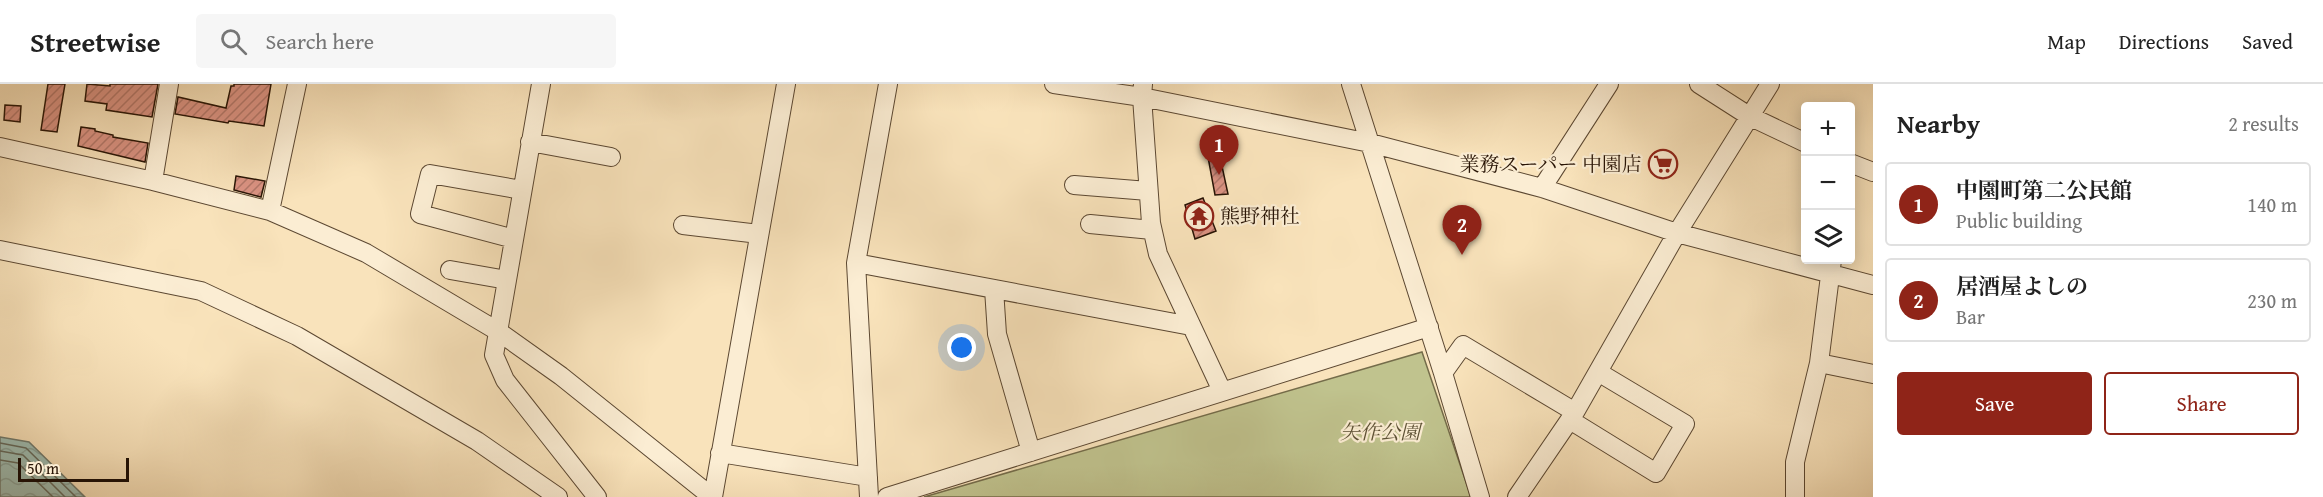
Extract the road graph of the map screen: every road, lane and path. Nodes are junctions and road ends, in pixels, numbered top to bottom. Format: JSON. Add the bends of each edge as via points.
{"nodes":[{"id":1,"x":170,"y":84,"type":"edge"},
{"id":2,"x":297,"y":84,"type":"edge"},
{"id":3,"x":541,"y":84,"type":"edge"},
{"id":4,"x":786,"y":84,"type":"edge"},
{"id":5,"x":888,"y":84,"type":"edge"},
{"id":6,"x":1054,"y":84,"type":"edge"},
{"id":7,"x":1351,"y":84,"type":"edge"},
{"id":8,"x":1610,"y":84,"type":"edge"},
{"id":9,"x":1699,"y":84,"type":"edge"},
{"id":10,"x":1770,"y":84,"type":"edge"},
{"id":11,"x":1142,"y":90,"type":"edge"},
{"id":12,"x":1749,"y":116,"type":"junction"},
{"id":13,"x":1801,"y":141,"type":"edge"},
{"id":14,"x":530,"y":142,"type":"junction"},
{"id":15,"x":1370,"y":143,"type":"junction"},
{"id":16,"x":0,"y":147,"type":"edge"},
{"id":17,"x":611,"y":158,"type":"dead end"},
{"id":18,"x":1855,"y":165,"type":"edge"},
{"id":19,"x":1873,"y":172,"type":"edge"},
{"id":20,"x":153,"y":181,"type":"junction"},
{"id":21,"x":1074,"y":186,"type":"dead end"},
{"id":22,"x":1542,"y":188,"type":"junction"},
{"id":23,"x":522,"y":190,"type":"junction"},
{"id":24,"x":1148,"y":191,"type":"junction"},
{"id":25,"x":270,"y":211,"type":"junction"},
{"id":26,"x":1090,"y":224,"type":"dead end"},
{"id":27,"x":683,"y":225,"type":"dead end"},
{"id":28,"x":1152,"y":230,"type":"junction"},
{"id":29,"x":1677,"y":233,"type":"junction"},
{"id":30,"x":759,"y":234,"type":"junction"},
{"id":31,"x":514,"y":239,"type":"junction"},
{"id":32,"x":0,"y":250,"type":"edge"},
{"id":33,"x":856,"y":262,"type":"junction"},
{"id":34,"x":1832,"y":266,"type":"edge"},
{"id":35,"x":450,"y":270,"type":"dead end"},
{"id":36,"x":507,"y":280,"type":"junction"},
{"id":37,"x":1873,"y":285,"type":"edge"},
{"id":38,"x":994,"y":289,"type":"junction"},
{"id":39,"x":1191,"y":326,"type":"junction"},
{"id":40,"x":1428,"y":327,"type":"junction"},
{"id":41,"x":499,"y":332,"type":"junction"},
{"id":42,"x":1819,"y":363,"type":"junction"},
{"id":43,"x":1598,"y":372,"type":"junction"},
{"id":44,"x":1443,"y":373,"type":"junction"},
{"id":45,"x":1873,"y":374,"type":"edge"},
{"id":46,"x":1222,"y":391,"type":"junction"},
{"id":47,"x":1572,"y":416,"type":"junction"},
{"id":48,"x":1031,"y":452,"type":"junction"},
{"id":49,"x":720,"y":453,"type":"junction"},
{"id":50,"x":868,"y":477,"type":"junction"},
{"id":51,"x":558,"y":497,"type":"edge"},
{"id":52,"x":597,"y":497,"type":"edge"},
{"id":53,"x":712,"y":497,"type":"edge"},
{"id":54,"x":869,"y":497,"type":"edge"},
{"id":55,"x":887,"y":497,"type":"edge"},
{"id":56,"x":1480,"y":497,"type":"edge"},
{"id":57,"x":1517,"y":497,"type":"edge"},
{"id":58,"x":1795,"y":497,"type":"edge"}],
"edges":[{"from":1,"to":20,"type":"street"},
{"from":2,"to":25,"type":"street"},
{"from":3,"to":14,"type":"street"},
{"from":4,"to":30,"type":"street"},
{"from":5,"to":33,"type":"street"},
{"from":6,"to":11,"type":"street"},
{"from":7,"to":15,"type":"street"},
{"from":8,"to":22,"type":"street"},
{"from":9,"to":12,"type":"street"},
{"from":10,"to":12,"type":"street"},
{"from":11,"to":15,"type":"street"},
{"from":11,"to":24,"type":"street"},
{"from":12,"to":13,"type":"street"},
{"from":12,"to":29,"type":"street"},
{"from":14,"to":17,"type":"street"},
{"from":14,"to":23,"type":"street"},
{"from":15,"to":22,"type":"street"},
{"from":15,"to":40,"type":"street"},
{"from":16,"to":20,"type":"street"},
{"from":18,"to":19,"type":"street"},
{"from":20,"to":25,"type":"street"},
{"from":21,"to":24,"type":"street"},
{"from":22,"to":29,"type":"street"},
{"from":23,"to":31,"type":"street"},
{"from":23,"to":31,"type":"street","via":[[430,174],[420,214]]},
{"from":24,"to":28,"type":"street"},
{"from":25,"to":41,"type":"street","via":[[366,253]]},
{"from":26,"to":28,"type":"street"},
{"from":27,"to":30,"type":"street"},
{"from":28,"to":39,"type":"street","via":[[1158,254]]},
{"from":29,"to":34,"type":"street"},
{"from":29,"to":43,"type":"street"},
{"from":30,"to":49,"type":"street"},
{"from":31,"to":36,"type":"street"},
{"from":32,"to":51,"type":"street","via":[[201,291],[297,336],[477,441]]},
{"from":33,"to":38,"type":"street"},
{"from":33,"to":50,"type":"street"},
{"from":34,"to":37,"type":"street"},
{"from":34,"to":42,"type":"street"},
{"from":35,"to":36,"type":"street"},
{"from":36,"to":41,"type":"street"},
{"from":38,"to":39,"type":"street"},
{"from":38,"to":48,"type":"street","via":[[997,334]]},
{"from":39,"to":46,"type":"street"},
{"from":40,"to":44,"type":"street"},
{"from":40,"to":46,"type":"street"},
{"from":41,"to":52,"type":"street","via":[[494,355],[505,380]]},
{"from":41,"to":53,"type":"street","via":[[561,376]]},
{"from":42,"to":45,"type":"street"},
{"from":42,"to":58,"type":"street","via":[[1795,462]]},
{"from":43,"to":47,"type":"street"},
{"from":43,"to":47,"type":"street","via":[[1685,424],[1656,473]]},
{"from":44,"to":47,"type":"street","via":[[1463,345]]},
{"from":44,"to":56,"type":"street"},
{"from":46,"to":48,"type":"street"},
{"from":47,"to":57,"type":"street"},
{"from":48,"to":55,"type":"street"},
{"from":49,"to":50,"type":"street"},
{"from":49,"to":53,"type":"street"},
{"from":50,"to":54,"type":"street"}]}
